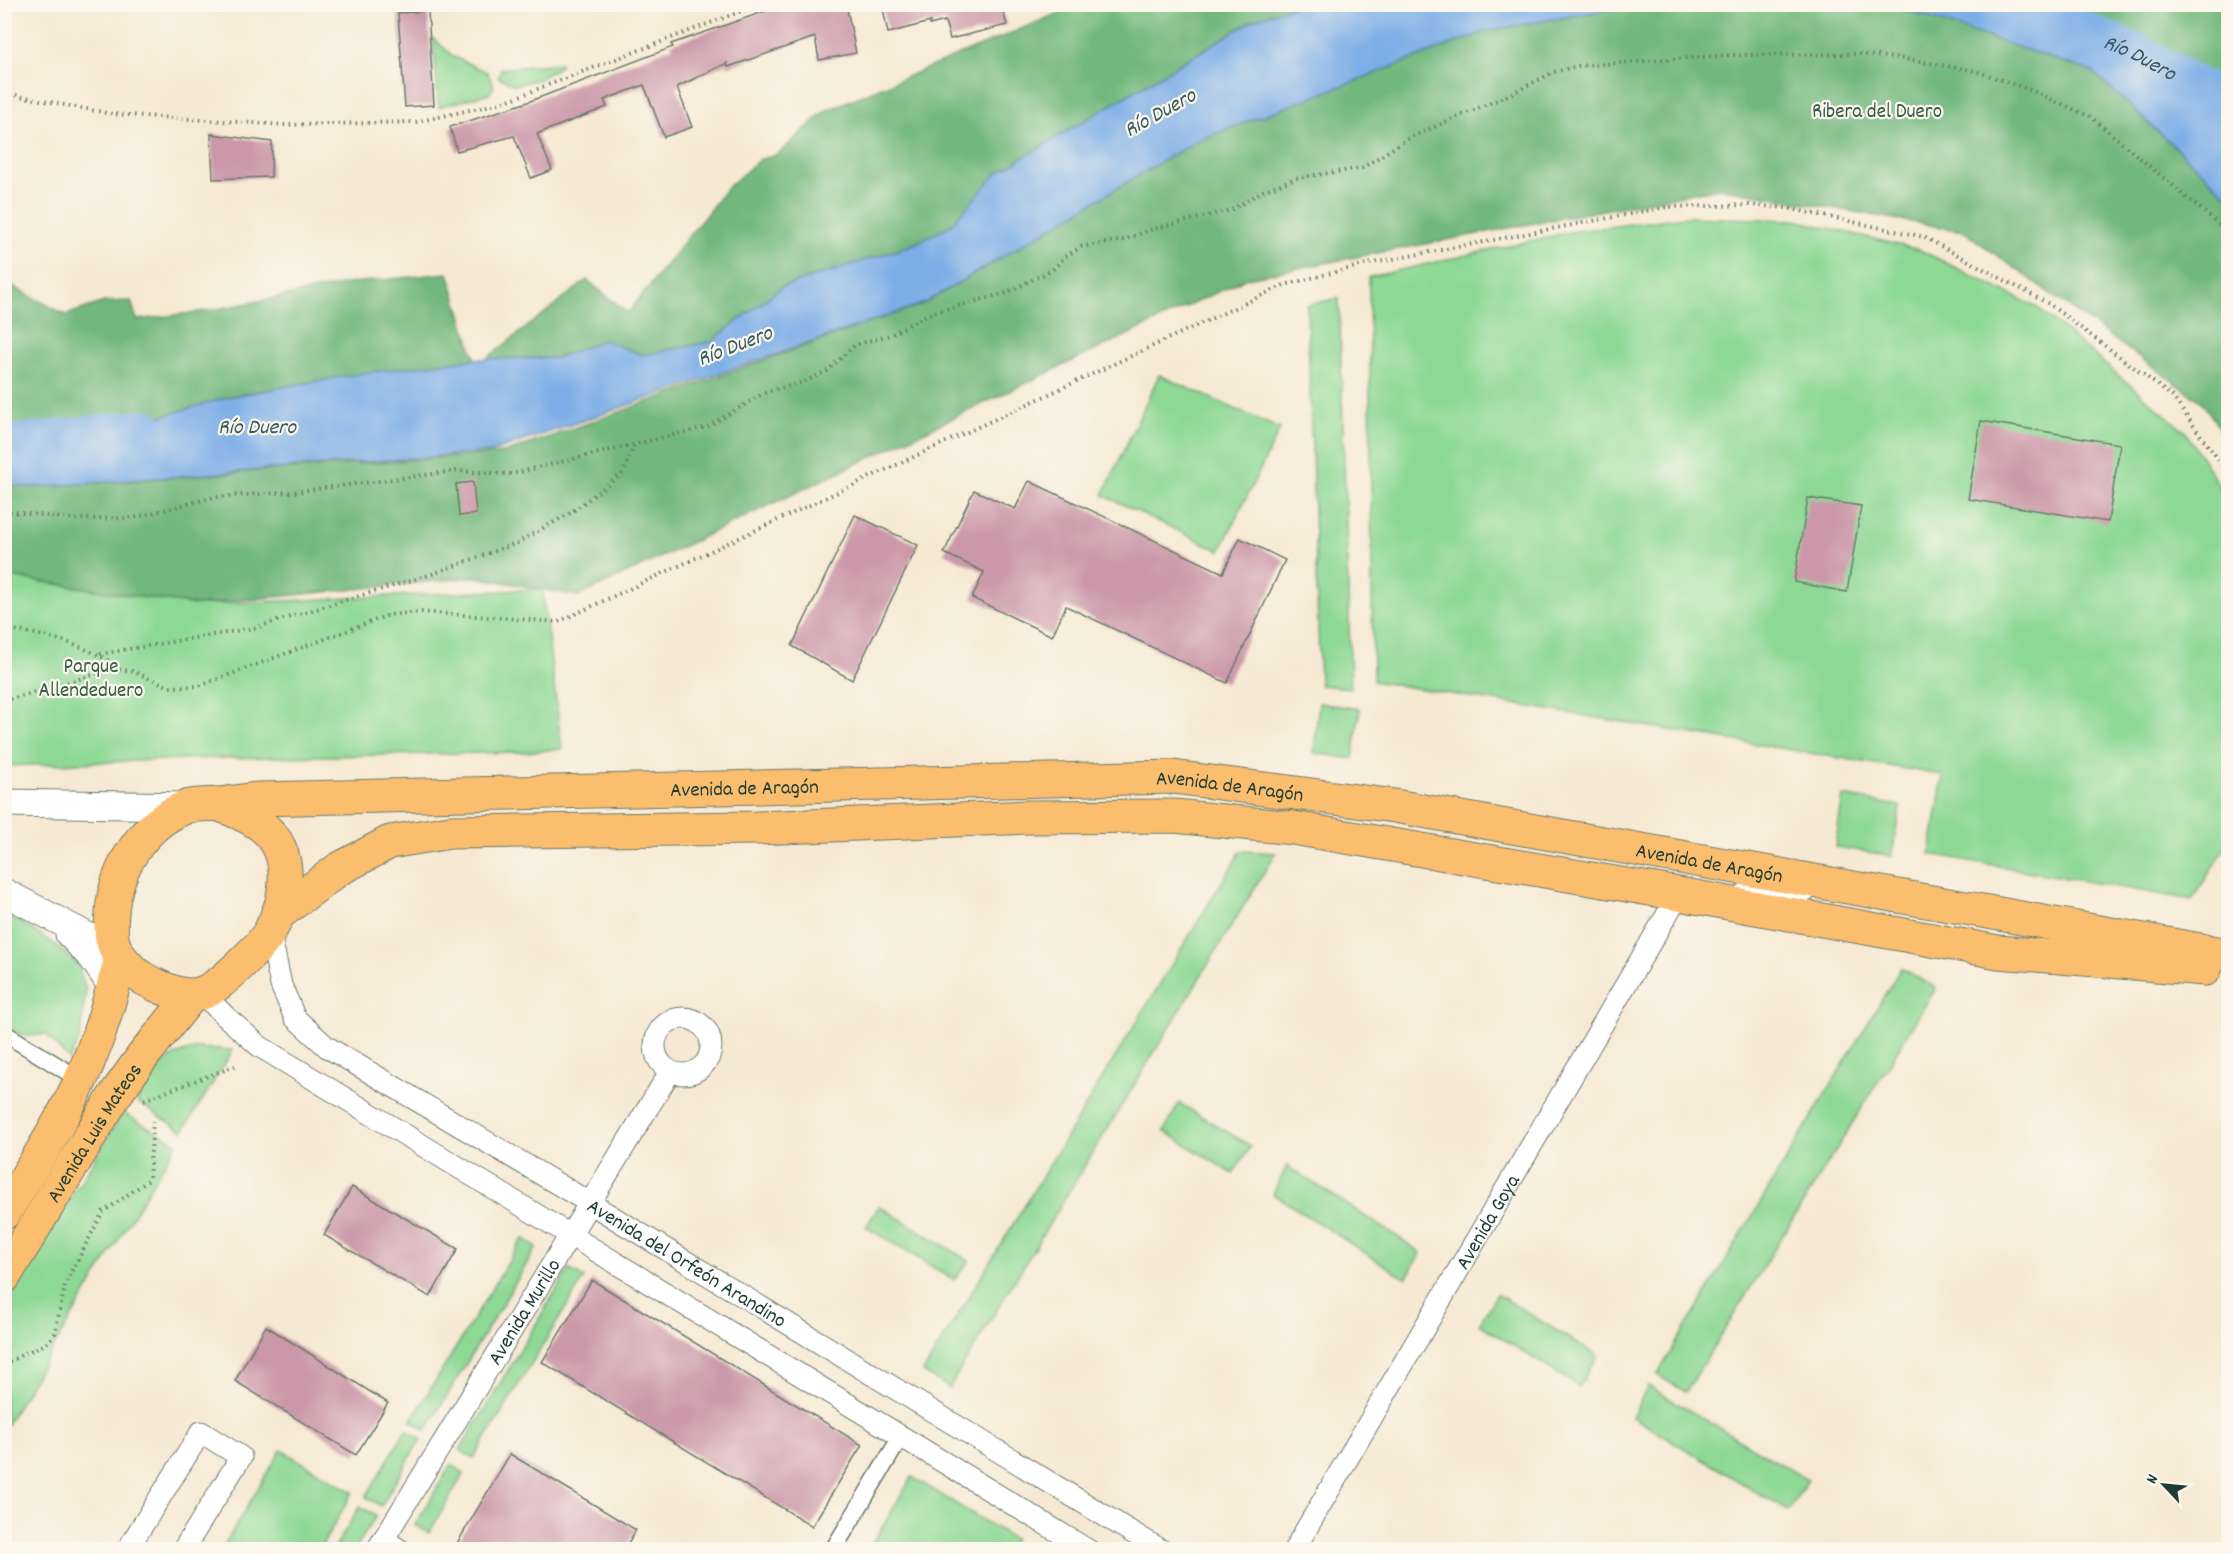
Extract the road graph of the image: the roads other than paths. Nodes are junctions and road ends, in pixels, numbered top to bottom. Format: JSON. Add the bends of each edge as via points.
{"nodes":[{"id":1,"x":4,"y":803,"type":"edge"},
{"id":2,"x":203,"y":805,"type":"junction"},
{"id":3,"x":1812,"y":881,"type":"junction"},
{"id":4,"x":4,"y":892,"type":"edge"},
{"id":5,"x":1679,"y":894,"type":"junction"},
{"id":6,"x":50,"y":916,"type":"junction"},
{"id":7,"x":274,"y":924,"type":"junction"},
{"id":8,"x":2229,"y":955,"type":"edge"},
{"id":9,"x":116,"y":964,"type":"junction"},
{"id":10,"x":2229,"y":972,"type":"edge"},
{"id":11,"x":197,"y":994,"type":"junction"},
{"id":12,"x":4,"y":1033,"type":"edge"},
{"id":13,"x":66,"y":1071,"type":"dead end"},
{"id":14,"x":670,"y":1072,"type":"dead end"},
{"id":15,"x":588,"y":1202,"type":"junction"},
{"id":16,"x":4,"y":1213,"type":"edge"},
{"id":17,"x":569,"y":1234,"type":"junction"},
{"id":18,"x":4,"y":1277,"type":"edge"},
{"id":19,"x":902,"y":1435,"type":"junction"},
{"id":20,"x":387,"y":1546,"type":"edge"},
{"id":21,"x":127,"y":1550,"type":"edge"},
{"id":22,"x":183,"y":1550,"type":"edge"},
{"id":23,"x":833,"y":1550,"type":"edge"},
{"id":24,"x":1088,"y":1550,"type":"edge"},
{"id":25,"x":1161,"y":1550,"type":"edge"},
{"id":26,"x":1294,"y":1550,"type":"edge"}],
"edges":[{"from":1,"to":2,"type":"street"},
{"from":2,"to":3,"type":"highway","name":"Avenida de Aragón","via":[[259,798],[1173,777],[1395,806]]},
{"from":2,"to":7,"type":"highway","via":[[249,817],[277,843],[286,874]]},
{"from":2,"to":9,"type":"highway","via":[[166,819],[144,835],[119,875],[111,928]]},
{"from":3,"to":5,"type":"street","via":[[1799,894]]},
{"from":3,"to":8,"type":"highway","name":"Avenida de Aragón"},
{"from":4,"to":6,"type":"street"},
{"from":5,"to":7,"type":"highway","name":"Avenida de Aragón","via":[[1293,828],[1174,816],[1029,817],[757,828],[450,832],[390,842],[339,869]]},
{"from":5,"to":10,"type":"highway","name":"Avenida de Aragón","via":[[1998,952]]},
{"from":5,"to":26,"type":"street","name":"Avenida Goya"},
{"from":6,"to":9,"type":"street","via":[[82,946]]},
{"from":6,"to":9,"type":"street","via":[[96,941]]},
{"from":7,"to":11,"type":"highway","via":[[226,978]]},
{"from":7,"to":15,"type":"street","name":"Avenida del Orfeón Arandino","via":[[281,985],[295,1018],[327,1047]]},
{"from":9,"to":11,"type":"highway","via":[[162,988]]},
{"from":9,"to":16,"type":"highway","name":"Avenida Luis Mateos","via":[[101,1030],[81,1078]]},
{"from":11,"to":17,"type":"street","name":"Avenida del Orfeón Arandino","via":[[259,1046]]},
{"from":11,"to":18,"type":"highway","name":"Avenida Luis Mateos","via":[[115,1095]]},
{"from":12,"to":13,"type":"street"},
{"from":14,"to":15,"type":"street","name":"Avenida Murillo"},
{"from":15,"to":17,"type":"street","name":"Avenida Murillo"},
{"from":15,"to":25,"type":"street","name":"Avenida del Orfeón Arandino"},
{"from":17,"to":19,"type":"street","name":"Avenida del Orfeón Arandino"},
{"from":17,"to":20,"type":"street","name":"Avenida Murillo"},
{"from":19,"to":23,"type":"street"},
{"from":19,"to":24,"type":"street","name":"Avenida del Orfeón Arandino"},
{"from":21,"to":22,"type":"street","via":[[201,1432],[241,1457]]}]}
